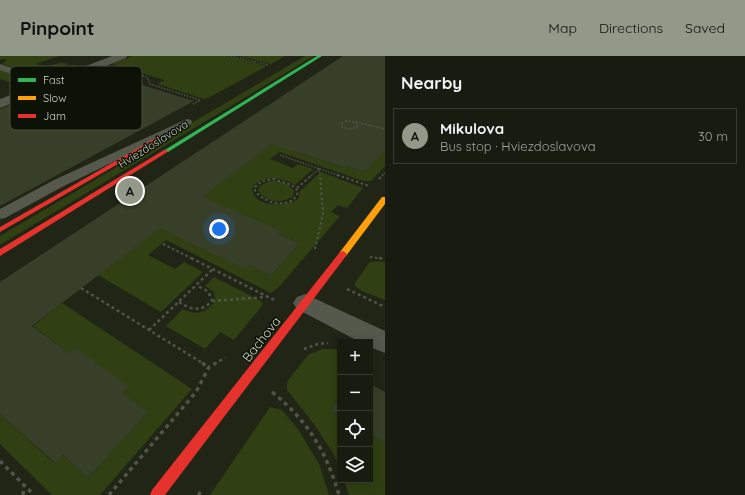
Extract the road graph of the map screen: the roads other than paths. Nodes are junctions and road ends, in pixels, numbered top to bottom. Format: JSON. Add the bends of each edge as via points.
{"nodes":[{"id":1,"x":122,"y":56,"type":"edge"},
{"id":2,"x":320,"y":56,"type":"edge"},
{"id":3,"x":96,"y":66,"type":"edge"},
{"id":4,"x":10,"y":100,"type":"edge"},
{"id":5,"x":0,"y":104,"type":"edge"},
{"id":6,"x":190,"y":120,"type":"joint"},
{"id":7,"x":385,"y":199,"type":"edge"},
{"id":8,"x":0,"y":215,"type":"edge"},
{"id":9,"x":0,"y":230,"type":"edge"},
{"id":10,"x":0,"y":253,"type":"edge"},
{"id":11,"x":305,"y":303,"type":"junction"},
{"id":12,"x":385,"y":343,"type":"edge"},
{"id":13,"x":157,"y":495,"type":"edge"}],
"edges":[{"from":1,"to":3,"type":"street"},
{"from":2,"to":10,"type":"street","name":"Hviezdoslavova"},
{"from":4,"to":5,"type":"street"},
{"from":6,"to":8,"type":"lane","via":[[59,183]]},
{"from":6,"to":9,"type":"street","name":"Hviezdoslavova"},
{"from":7,"to":11,"type":"street","name":"Bachova"},
{"from":11,"to":12,"type":"street"},
{"from":11,"to":13,"type":"street","name":"Bachova"}]}
